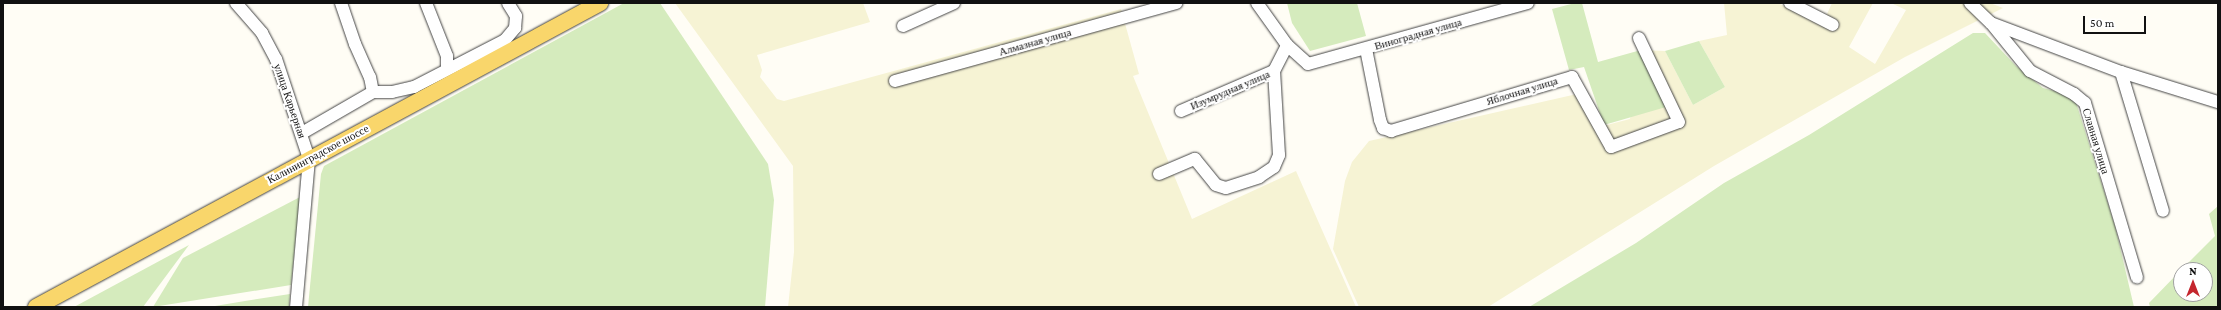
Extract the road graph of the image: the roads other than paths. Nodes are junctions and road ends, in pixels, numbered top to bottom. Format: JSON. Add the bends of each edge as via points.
{"nodes":[{"id":1,"x":236,"y":3,"type":"edge"},
{"id":2,"x":341,"y":3,"type":"edge"},
{"id":3,"x":426,"y":3,"type":"edge"},
{"id":4,"x":508,"y":3,"type":"edge"},
{"id":5,"x":600,"y":3,"type":"edge"},
{"id":6,"x":954,"y":3,"type":"edge"},
{"id":7,"x":1176,"y":3,"type":"edge"},
{"id":8,"x":1257,"y":3,"type":"edge"},
{"id":9,"x":1528,"y":3,"type":"edge"},
{"id":10,"x":1790,"y":3,"type":"edge"},
{"id":11,"x":1970,"y":3,"type":"edge"},
{"id":12,"x":1992,"y":23,"type":"junction"},
{"id":13,"x":903,"y":26,"type":"dead end"},
{"id":14,"x":1833,"y":26,"type":"dead end"},
{"id":15,"x":1639,"y":38,"type":"dead end"},
{"id":16,"x":1288,"y":45,"type":"junction"},
{"id":17,"x":1366,"y":49,"type":"junction"},
{"id":18,"x":447,"y":69,"type":"junction"},
{"id":19,"x":1274,"y":71,"type":"junction"},
{"id":20,"x":2121,"y":72,"type":"junction"},
{"id":21,"x":895,"y":81,"type":"dead end"},
{"id":22,"x":373,"y":92,"type":"junction"},
{"id":23,"x":2218,"y":102,"type":"edge"},
{"id":24,"x":1181,"y":111,"type":"dead end"},
{"id":25,"x":302,"y":133,"type":"junction"},
{"id":26,"x":309,"y":159,"type":"junction"},
{"id":27,"x":1159,"y":174,"type":"dead end"},
{"id":28,"x":2163,"y":211,"type":"dead end"},
{"id":29,"x":2137,"y":277,"type":"dead end"},
{"id":30,"x":36,"y":307,"type":"edge"},
{"id":31,"x":296,"y":307,"type":"edge"}],
"edges":[{"from":1,"to":25,"type":"street","name":"улица Карьерная","via":[[262,33],[276,59]]},
{"from":2,"to":22,"type":"street","via":[[370,77]]},
{"from":3,"to":18,"type":"street","via":[[447,56]]},
{"from":4,"to":18,"type":"street","via":[[516,16],[515,28],[505,40]]},
{"from":5,"to":26,"type":"main road","name":"Калининградское шоссе"},
{"from":6,"to":13,"type":"street"},
{"from":7,"to":21,"type":"street","name":"Алмазная улица"},
{"from":8,"to":16,"type":"street"},
{"from":9,"to":17,"type":"street","name":"Виноградная улица"},
{"from":10,"to":14,"type":"street"},
{"from":11,"to":12,"type":"street"},
{"from":12,"to":20,"type":"street"},
{"from":12,"to":29,"type":"street","name":"Славная улица","via":[[2030,71],[2074,94],[2085,103]]},
{"from":15,"to":17,"type":"street","name":"Яблочная улица","via":[[1679,122],[1611,147],[1572,77],[1391,131],[1384,128],[1380,120]]},
{"from":16,"to":17,"type":"street","name":"Виноградная улица","via":[[1308,64]]},
{"from":16,"to":19,"type":"street","name":"Изумрудная улица"},
{"from":18,"to":22,"type":"street","via":[[414,87],[392,92]]},
{"from":19,"to":24,"type":"street","name":"Изумрудная улица"},
{"from":19,"to":27,"type":"street","via":[[1279,155],[1274,167],[1259,177],[1226,188],[1216,185],[1196,159]]},
{"from":20,"to":23,"type":"street"},
{"from":20,"to":28,"type":"street"},
{"from":22,"to":25,"type":"street"},
{"from":25,"to":26,"type":"street","name":"улица Карьерная"},
{"from":26,"to":30,"type":"main road","name":"Калининградское шоссе"},
{"from":26,"to":31,"type":"street","name":"улица Карьерная"}]}
